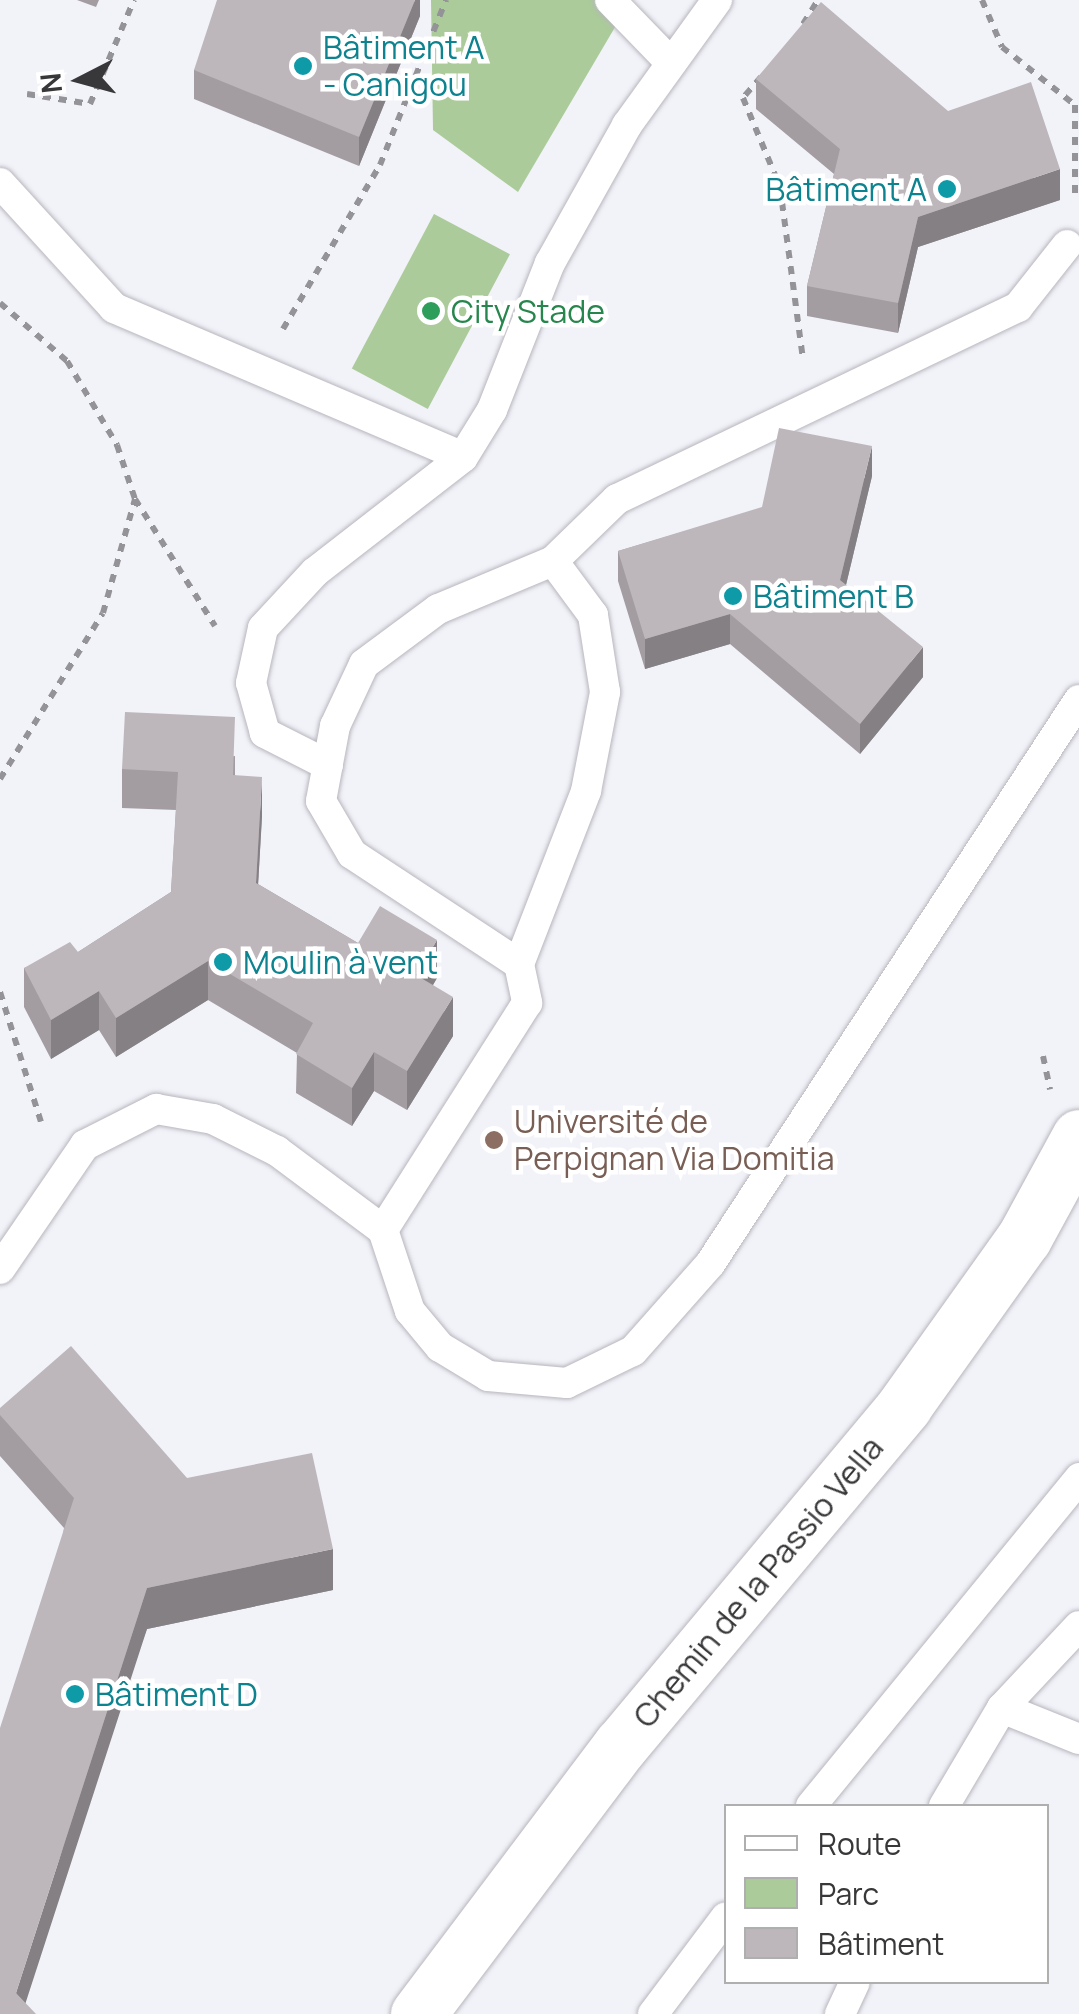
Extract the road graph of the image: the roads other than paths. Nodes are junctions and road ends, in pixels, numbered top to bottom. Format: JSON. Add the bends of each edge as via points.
{"nodes":[{"id":1,"x":610,"y":0,"type":"edge"},
{"id":2,"x":716,"y":0,"type":"edge"},
{"id":3,"x":670,"y":62,"type":"junction"},
{"id":4,"x":0,"y":183,"type":"edge"},
{"id":5,"x":1068,"y":244,"type":"road end"},
{"id":6,"x":463,"y":456,"type":"junction"},
{"id":7,"x":553,"y":561,"type":"junction"},
{"id":8,"x":1079,"y":700,"type":"edge"},
{"id":9,"x":328,"y":765,"type":"junction"},
{"id":10,"x":518,"y":964,"type":"junction"},
{"id":11,"x":1079,"y":1137,"type":"edge"},
{"id":12,"x":383,"y":1230,"type":"junction"},
{"id":13,"x":0,"y":1269,"type":"edge"},
{"id":14,"x":1079,"y":1478,"type":"edge"},
{"id":15,"x":1079,"y":1626,"type":"edge"},
{"id":16,"x":1002,"y":1708,"type":"junction"},
{"id":17,"x":1079,"y":1739,"type":"edge"},
{"id":18,"x":813,"y":1804,"type":"edge"},
{"id":19,"x":945,"y":1804,"type":"edge"},
{"id":20,"x":724,"y":1919,"type":"edge"},
{"id":21,"x":853,"y":1984,"type":"edge"},
{"id":22,"x":418,"y":2014,"type":"edge"},
{"id":23,"x":653,"y":2014,"type":"edge"},
{"id":24,"x":840,"y":2014,"type":"edge"}],
"edges":[{"from":1,"to":3,"type":"lane"},
{"from":2,"to":3,"type":"lane"},
{"from":3,"to":6,"type":"lane","via":[[550,263],[492,410]]},
{"from":4,"to":6,"type":"lane","via":[[114,308]]},
{"from":5,"to":7,"type":"lane","via":[[1018,307],[927,355],[808,400],[617,498]]},
{"from":6,"to":9,"type":"lane","via":[[315,572],[263,628],[251,683],[264,733]]},
{"from":7,"to":9,"type":"lane","via":[[438,609],[364,664]]},
{"from":7,"to":10,"type":"lane","via":[[594,615],[605,692],[586,791]]},
{"from":8,"to":12,"type":"lane","via":[[710,1264],[633,1351],[567,1383],[488,1376],[440,1347],[410,1312]]},
{"from":9,"to":10,"type":"lane","via":[[321,801],[352,854]]},
{"from":10,"to":12,"type":"lane","via":[[527,1003]]},
{"from":11,"to":22,"type":"street","name":"Chemin de la Passio Vella","via":[[1024,1238],[904,1406],[620,1746]]},
{"from":12,"to":13,"type":"lane","via":[[277,1150],[212,1119],[156,1109],[85,1145]]},
{"from":14,"to":18,"type":"lane"},
{"from":15,"to":16,"type":"lane"},
{"from":16,"to":17,"type":"lane"},
{"from":16,"to":19,"type":"lane"},
{"from":20,"to":23,"type":"lane"},
{"from":21,"to":24,"type":"lane"}]}
